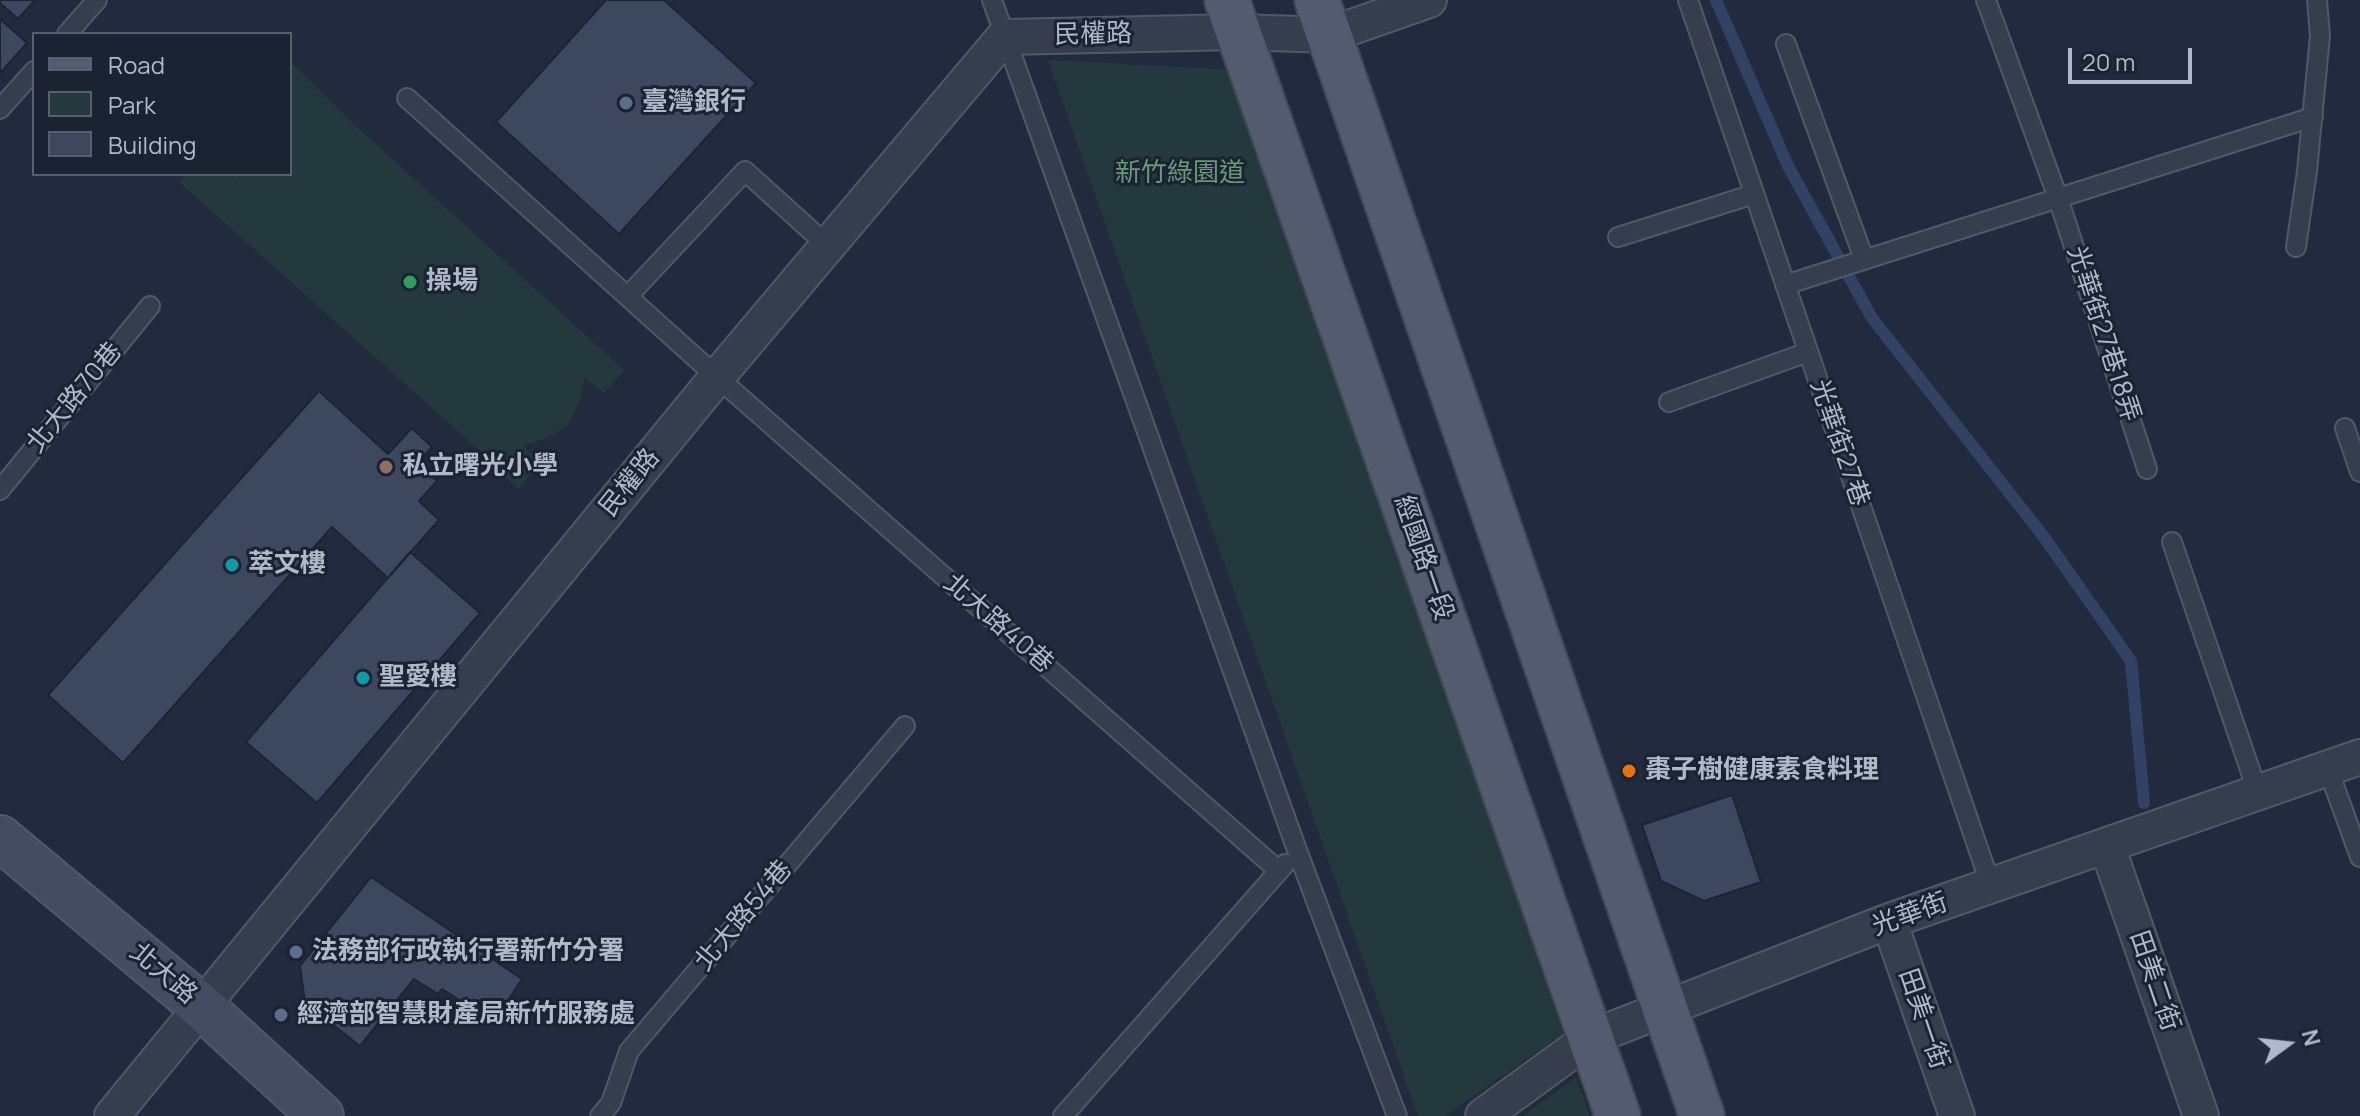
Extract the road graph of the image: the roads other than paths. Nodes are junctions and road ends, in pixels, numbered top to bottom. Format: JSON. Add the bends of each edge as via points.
{"nodes":[{"id":1,"x":97,"y":0,"type":"edge"},
{"id":2,"x":992,"y":0,"type":"edge"},
{"id":3,"x":1429,"y":0,"type":"edge"},
{"id":4,"x":1688,"y":0,"type":"edge"},
{"id":5,"x":1986,"y":0,"type":"edge"},
{"id":6,"x":2317,"y":0,"type":"edge"},
{"id":7,"x":1233,"y":16,"type":"edge"},
{"id":8,"x":1323,"y":17,"type":"edge"},
{"id":9,"x":69,"y":32,"type":"edge"},
{"id":10,"x":1004,"y":37,"type":"junction"},
{"id":11,"x":1786,"y":44,"type":"dead end"},
{"id":12,"x":32,"y":73,"type":"edge"},
{"id":13,"x":407,"y":98,"type":"dead end"},
{"id":14,"x":0,"y":109,"type":"edge"},
{"id":15,"x":2313,"y":117,"type":"junction"},
{"id":16,"x":1754,"y":194,"type":"junction"},
{"id":17,"x":2058,"y":198,"type":"junction"},
{"id":18,"x":1618,"y":237,"type":"dead end"},
{"id":19,"x":828,"y":246,"type":"junction"},
{"id":20,"x":2296,"y":247,"type":"dead end"},
{"id":21,"x":1864,"y":259,"type":"junction"},
{"id":22,"x":1785,"y":285,"type":"junction"},
{"id":23,"x":628,"y":296,"type":"junction"},
{"id":24,"x":150,"y":306,"type":"dead end"},
{"id":25,"x":1808,"y":352,"type":"junction"},
{"id":26,"x":717,"y":377,"type":"junction"},
{"id":27,"x":1669,"y":402,"type":"dead end"},
{"id":28,"x":2345,"y":428,"type":"dead end"},
{"id":29,"x":2147,"y":469,"type":"dead end"},
{"id":30,"x":2360,"y":472,"type":"edge"},
{"id":31,"x":0,"y":490,"type":"edge"},
{"id":32,"x":2172,"y":542,"type":"dead end"},
{"id":33,"x":905,"y":726,"type":"dead end"},
{"id":34,"x":2360,"y":757,"type":"edge"},
{"id":35,"x":2328,"y":769,"type":"junction"},
{"id":36,"x":2258,"y":793,"type":"junction"},
{"id":37,"x":0,"y":838,"type":"edge"},
{"id":38,"x":2107,"y":846,"type":"junction"},
{"id":39,"x":1297,"y":850,"type":"junction"},
{"id":40,"x":2360,"y":857,"type":"edge"},
{"id":41,"x":1279,"y":871,"type":"junction"},
{"id":42,"x":1991,"y":886,"type":"junction"},
{"id":43,"x":1889,"y":921,"type":"junction"},
{"id":44,"x":202,"y":1007,"type":"junction"},
{"id":45,"x":1664,"y":1009,"type":"junction"},
{"id":46,"x":1590,"y":1038,"type":"junction"},
{"id":47,"x":112,"y":1116,"type":"edge"},
{"id":48,"x":321,"y":1116,"type":"edge"},
{"id":49,"x":600,"y":1116,"type":"edge"},
{"id":50,"x":1063,"y":1116,"type":"edge"},
{"id":51,"x":1397,"y":1116,"type":"edge"},
{"id":52,"x":1483,"y":1116,"type":"edge"},
{"id":53,"x":1618,"y":1116,"type":"edge"},
{"id":54,"x":1702,"y":1116,"type":"edge"},
{"id":55,"x":1957,"y":1116,"type":"edge"},
{"id":56,"x":2201,"y":1116,"type":"edge"}],
"edges":[{"from":1,"to":9,"type":"lane"},
{"from":2,"to":10,"type":"lane"},
{"from":3,"to":8,"type":"street"},
{"from":4,"to":16,"type":"lane","name":"光華街27巷"},
{"from":5,"to":17,"type":"lane","name":"光華街27巷18弄"},
{"from":6,"to":15,"type":"lane","via":[[2320,36]]},
{"from":7,"to":8,"type":"street","name":"民權路"},
{"from":7,"to":10,"type":"street","name":"民權路"},
{"from":7,"to":46,"type":"main road","name":"經國路一段"},
{"from":8,"to":45,"type":"main road"},
{"from":10,"to":19,"type":"street","name":"民權路"},
{"from":10,"to":39,"type":"lane"},
{"from":11,"to":21,"type":"lane"},
{"from":12,"to":14,"type":"lane"},
{"from":13,"to":23,"type":"lane","name":"北大路40巷"},
{"from":15,"to":17,"type":"lane"},
{"from":15,"to":20,"type":"lane"},
{"from":16,"to":18,"type":"lane"},
{"from":16,"to":22,"type":"lane","name":"光華街27巷"},
{"from":17,"to":21,"type":"lane"},
{"from":17,"to":29,"type":"lane","name":"光華街27巷18弄"},
{"from":19,"to":23,"type":"lane","via":[[745,171]]},
{"from":19,"to":26,"type":"street","name":"民權路"},
{"from":21,"to":22,"type":"lane"},
{"from":22,"to":25,"type":"lane","name":"光華街27巷"},
{"from":23,"to":26,"type":"lane","name":"北大路40巷"},
{"from":24,"to":31,"type":"lane","name":"北大路70巷"},
{"from":25,"to":27,"type":"lane"},
{"from":25,"to":42,"type":"lane","name":"光華街27巷"},
{"from":26,"to":41,"type":"lane","name":"北大路40巷"},
{"from":26,"to":44,"type":"street","name":"民權路"},
{"from":28,"to":30,"type":"lane"},
{"from":32,"to":36,"type":"lane"},
{"from":33,"to":49,"type":"lane","name":"北大路54巷","via":[[629,1051],[611,1103]]},
{"from":34,"to":35,"type":"street","name":"光華街"},
{"from":35,"to":36,"type":"street","name":"光華街"},
{"from":35,"to":40,"type":"lane"},
{"from":36,"to":38,"type":"street","name":"光華街"},
{"from":37,"to":44,"type":"street","name":"北大路"},
{"from":38,"to":42,"type":"street","name":"光華街"},
{"from":38,"to":56,"type":"street","name":"田美二街"},
{"from":39,"to":41,"type":"lane"},
{"from":39,"to":51,"type":"lane"},
{"from":41,"to":50,"type":"lane"},
{"from":42,"to":43,"type":"street","name":"光華街"},
{"from":43,"to":45,"type":"street","name":"光華街"},
{"from":43,"to":55,"type":"street","name":"田美一街"},
{"from":44,"to":47,"type":"street","name":"民權路"},
{"from":44,"to":48,"type":"street","name":"北大路"},
{"from":45,"to":46,"type":"street","name":"光華街"},
{"from":45,"to":54,"type":"main road"},
{"from":46,"to":52,"type":"street","name":"光華街"},
{"from":46,"to":53,"type":"main road","name":"經國路一段"}]}
